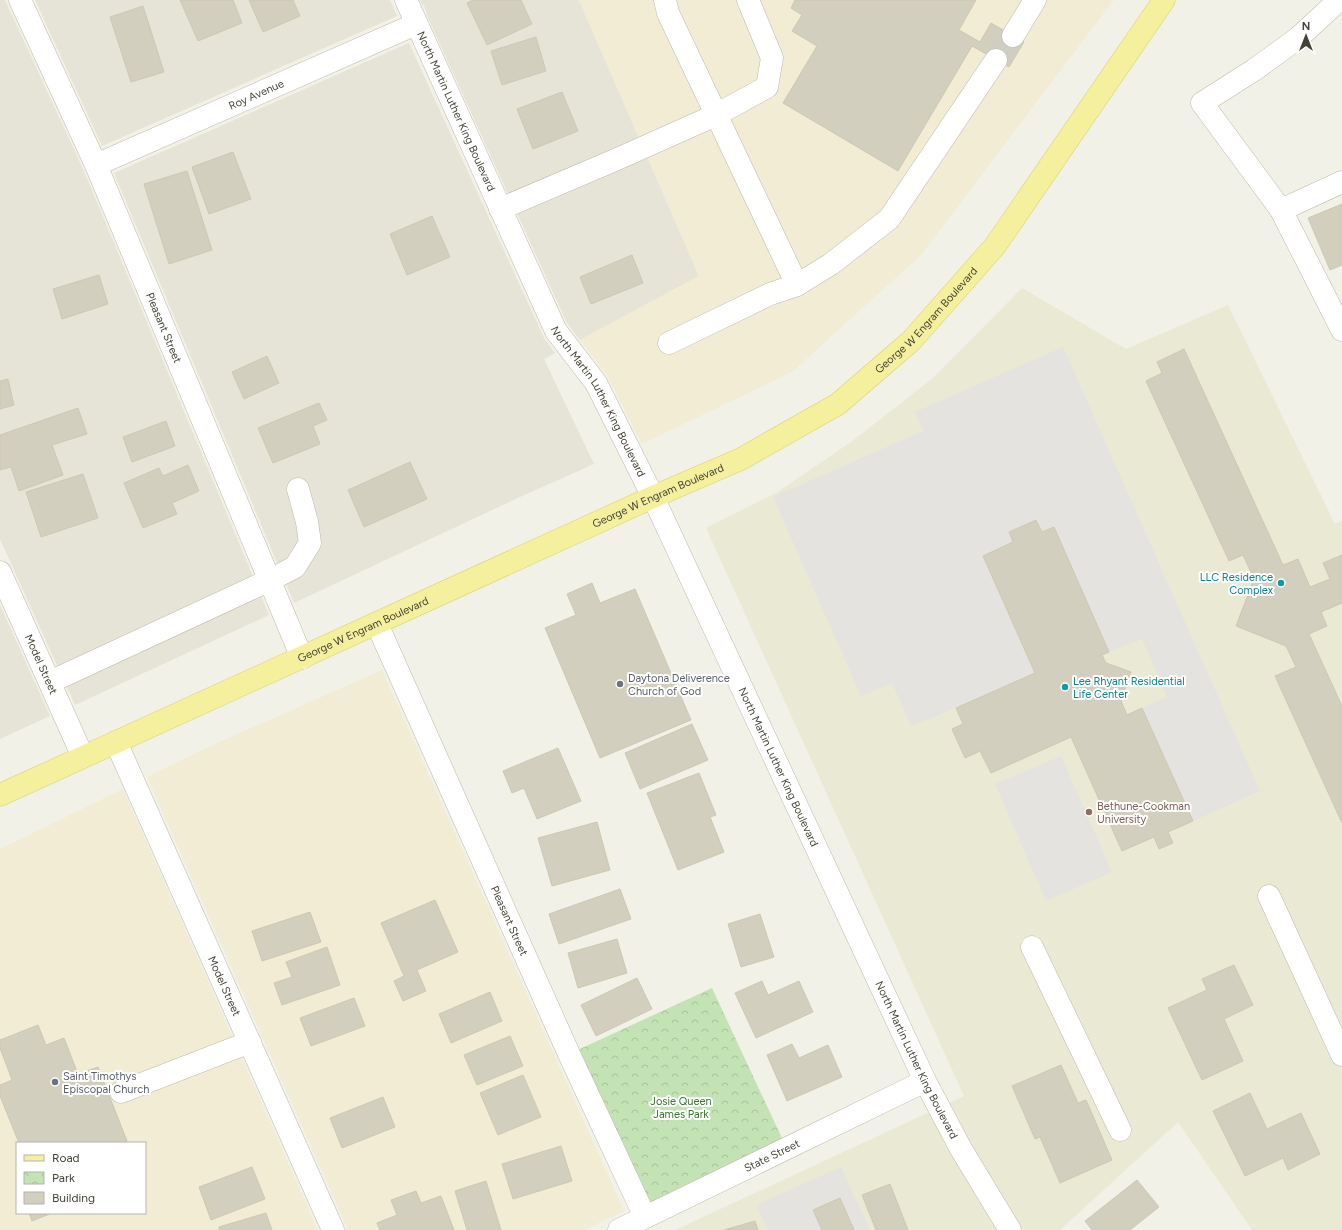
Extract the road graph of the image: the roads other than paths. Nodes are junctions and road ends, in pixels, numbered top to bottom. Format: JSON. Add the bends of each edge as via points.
{"nodes":[{"id":1,"x":20,"y":0,"type":"edge"},
{"id":2,"x":406,"y":0,"type":"edge"},
{"id":3,"x":665,"y":0,"type":"edge"},
{"id":4,"x":748,"y":0,"type":"edge"},
{"id":5,"x":1035,"y":0,"type":"edge"},
{"id":6,"x":1164,"y":0,"type":"edge"},
{"id":7,"x":1338,"y":3,"type":"edge"},
{"id":8,"x":416,"y":24,"type":"junction"},
{"id":9,"x":1013,"y":36,"type":"tunnel mouth"},
{"id":10,"x":996,"y":60,"type":"tunnel mouth"},
{"id":11,"x":716,"y":115,"type":"junction"},
{"id":12,"x":96,"y":165,"type":"junction"},
{"id":13,"x":1342,"y":182,"type":"edge"},
{"id":14,"x":500,"y":209,"type":"junction"},
{"id":15,"x":1281,"y":210,"type":"junction"},
{"id":16,"x":797,"y":285,"type":"junction"},
{"id":17,"x":1342,"y":330,"type":"edge"},
{"id":18,"x":670,"y":343,"type":"dead end"},
{"id":19,"x":298,"y":489,"type":"dead end"},
{"id":20,"x":654,"y":498,"type":"junction"},
{"id":21,"x":0,"y":572,"type":"edge"},
{"id":22,"x":270,"y":580,"type":"junction"},
{"id":23,"x":377,"y":624,"type":"junction"},
{"id":24,"x":302,"y":658,"type":"junction"},
{"id":25,"x":50,"y":682,"type":"junction"},
{"id":26,"x":116,"y":742,"type":"junction"},
{"id":27,"x":83,"y":757,"type":"junction"},
{"id":28,"x":0,"y":795,"type":"edge"},
{"id":29,"x":1269,"y":896,"type":"dead end"},
{"id":30,"x":1032,"y":947,"type":"dead end"},
{"id":31,"x":250,"y":1042,"type":"junction"},
{"id":32,"x":1342,"y":1055,"type":"edge"},
{"id":33,"x":925,"y":1081,"type":"junction"},
{"id":34,"x":121,"y":1092,"type":"dead end"},
{"id":35,"x":1120,"y":1130,"type":"dead end"},
{"id":36,"x":646,"y":1217,"type":"junction"},
{"id":37,"x":333,"y":1230,"type":"edge"},
{"id":38,"x":619,"y":1230,"type":"edge"},
{"id":39,"x":1010,"y":1230,"type":"edge"}],
"edges":[{"from":1,"to":12,"type":"street","name":"Pleasant Street"},
{"from":2,"to":8,"type":"street","name":"North Martin Luther King Boulevard"},
{"from":3,"to":11,"type":"street","via":[[668,13]]},
{"from":4,"to":11,"type":"street","via":[[772,58],[767,87]]},
{"from":5,"to":9,"type":"street"},
{"from":6,"to":20,"type":"main road","name":"George W Engram Boulevard","via":[[995,246],[911,341],[838,404],[742,459]]},
{"from":7,"to":15,"type":"street","via":[[1298,38],[1202,103]]},
{"from":8,"to":12,"type":"street","name":"Roy Avenue"},
{"from":8,"to":14,"type":"street","name":"North Martin Luther King Boulevard"},
{"from":10,"to":16,"type":"street","via":[[889,219],[831,264]]},
{"from":11,"to":14,"type":"street"},
{"from":11,"to":16,"type":"street"},
{"from":12,"to":22,"type":"street","name":"Pleasant Street"},
{"from":13,"to":15,"type":"street"},
{"from":14,"to":20,"type":"street","name":"North Martin Luther King Boulevard","via":[[556,331],[596,383]]},
{"from":15,"to":17,"type":"street"},
{"from":16,"to":18,"type":"street","via":[[770,294]]},
{"from":19,"to":22,"type":"street","via":[[310,543],[295,566]]},
{"from":20,"to":23,"type":"main road","name":"George W Engram Boulevard"},
{"from":20,"to":33,"type":"street","name":"North Martin Luther King Boulevard"},
{"from":21,"to":25,"type":"street","name":"Model Street"},
{"from":22,"to":24,"type":"street","name":"Pleasant Street"},
{"from":22,"to":25,"type":"street"},
{"from":23,"to":24,"type":"main road","name":"George W Engram Boulevard"},
{"from":23,"to":36,"type":"street","name":"Pleasant Street","via":[[569,1054]]},
{"from":24,"to":26,"type":"main road","name":"George W Engram Boulevard"},
{"from":25,"to":27,"type":"street","name":"Model Street"},
{"from":26,"to":27,"type":"main road","name":"George W Engram Boulevard"},
{"from":26,"to":31,"type":"street","name":"Model Street"},
{"from":27,"to":28,"type":"main road","name":"George W Engram Boulevard"},
{"from":29,"to":32,"type":"street"},
{"from":30,"to":35,"type":"street"},
{"from":31,"to":34,"type":"street"},
{"from":31,"to":37,"type":"street","name":"Model Street"},
{"from":33,"to":36,"type":"street","name":"State Street"},
{"from":33,"to":39,"type":"street","name":"North Martin Luther King Boulevard","via":[[961,1149]]},
{"from":36,"to":38,"type":"street","name":"State Street"}]}
